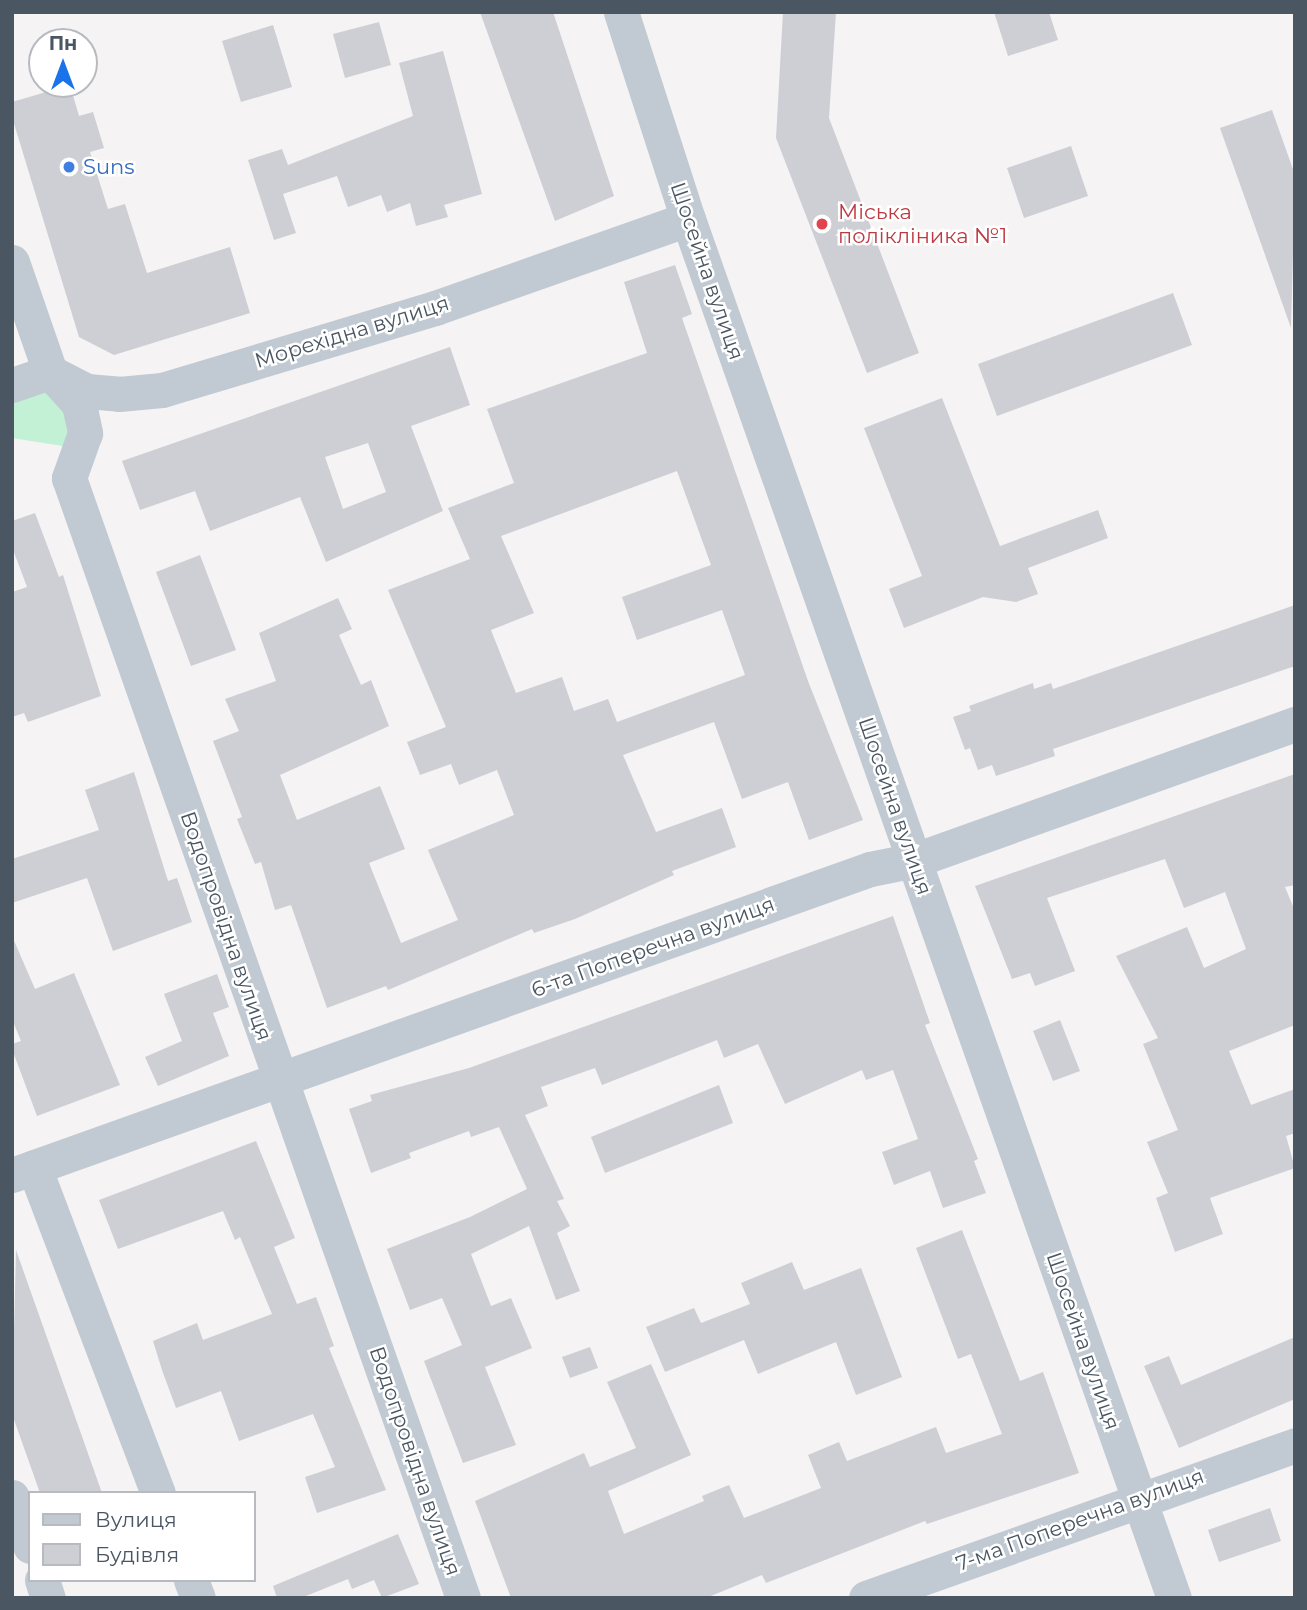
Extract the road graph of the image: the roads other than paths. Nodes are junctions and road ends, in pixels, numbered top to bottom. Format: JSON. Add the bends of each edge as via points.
{"nodes":[{"id":1,"x":621,"y":12,"type":"edge"},
{"id":2,"x":688,"y":219,"type":"junction"},
{"id":3,"x":12,"y":262,"type":"edge"},
{"id":4,"x":50,"y":372,"type":"junction"},
{"id":5,"x":12,"y":385,"type":"edge"},
{"id":6,"x":1295,"y":723,"type":"edge"},
{"id":7,"x":915,"y":860,"type":"junction"},
{"id":8,"x":280,"y":1079,"type":"junction"},
{"id":9,"x":23,"y":1171,"type":"edge"},
{"id":10,"x":1295,"y":1445,"type":"edge"},
{"id":11,"x":157,"y":1491,"type":"edge"},
{"id":12,"x":12,"y":1497,"type":"edge"},
{"id":13,"x":1138,"y":1497,"type":"junction"},
{"id":14,"x":28,"y":1541,"type":"edge"},
{"id":15,"x":463,"y":1598,"type":"edge"},
{"id":16,"x":866,"y":1598,"type":"edge"},
{"id":17,"x":1174,"y":1598,"type":"edge"}],
"edges":[{"from":1,"to":2,"type":"street","name":"Шосейна вулиця"},
{"from":2,"to":4,"type":"street","name":"Морехідна вулиця","via":[[435,308],[162,390],[87,391]]},
{"from":2,"to":7,"type":"street","name":"Шосейна вулиця"},
{"from":3,"to":4,"type":"street","name":"Водопровідна вулиця"},
{"from":4,"to":5,"type":"street"},
{"from":4,"to":8,"type":"street","name":"Водопровідна вулиця","via":[[79,404],[85,433],[69,478]]},
{"from":6,"to":7,"type":"street","name":"6-та Поперечна вулиця"},
{"from":7,"to":8,"type":"street","name":"6-та Поперечна вулиця","via":[[870,869]]},
{"from":7,"to":13,"type":"street","name":"Шосейна вулиця"},
{"from":8,"to":9,"type":"street","name":"6-та Поперечна вулиця"},
{"from":8,"to":15,"type":"street","name":"Водопровідна вулиця"},
{"from":9,"to":11,"type":"street"},
{"from":10,"to":13,"type":"street","name":"7-ма Поперечна вулиця"},
{"from":12,"to":14,"type":"street"},
{"from":13,"to":16,"type":"street","name":"7-ма Поперечна вулиця"},
{"from":13,"to":17,"type":"street","name":"Шосейна вулиця"}]}
